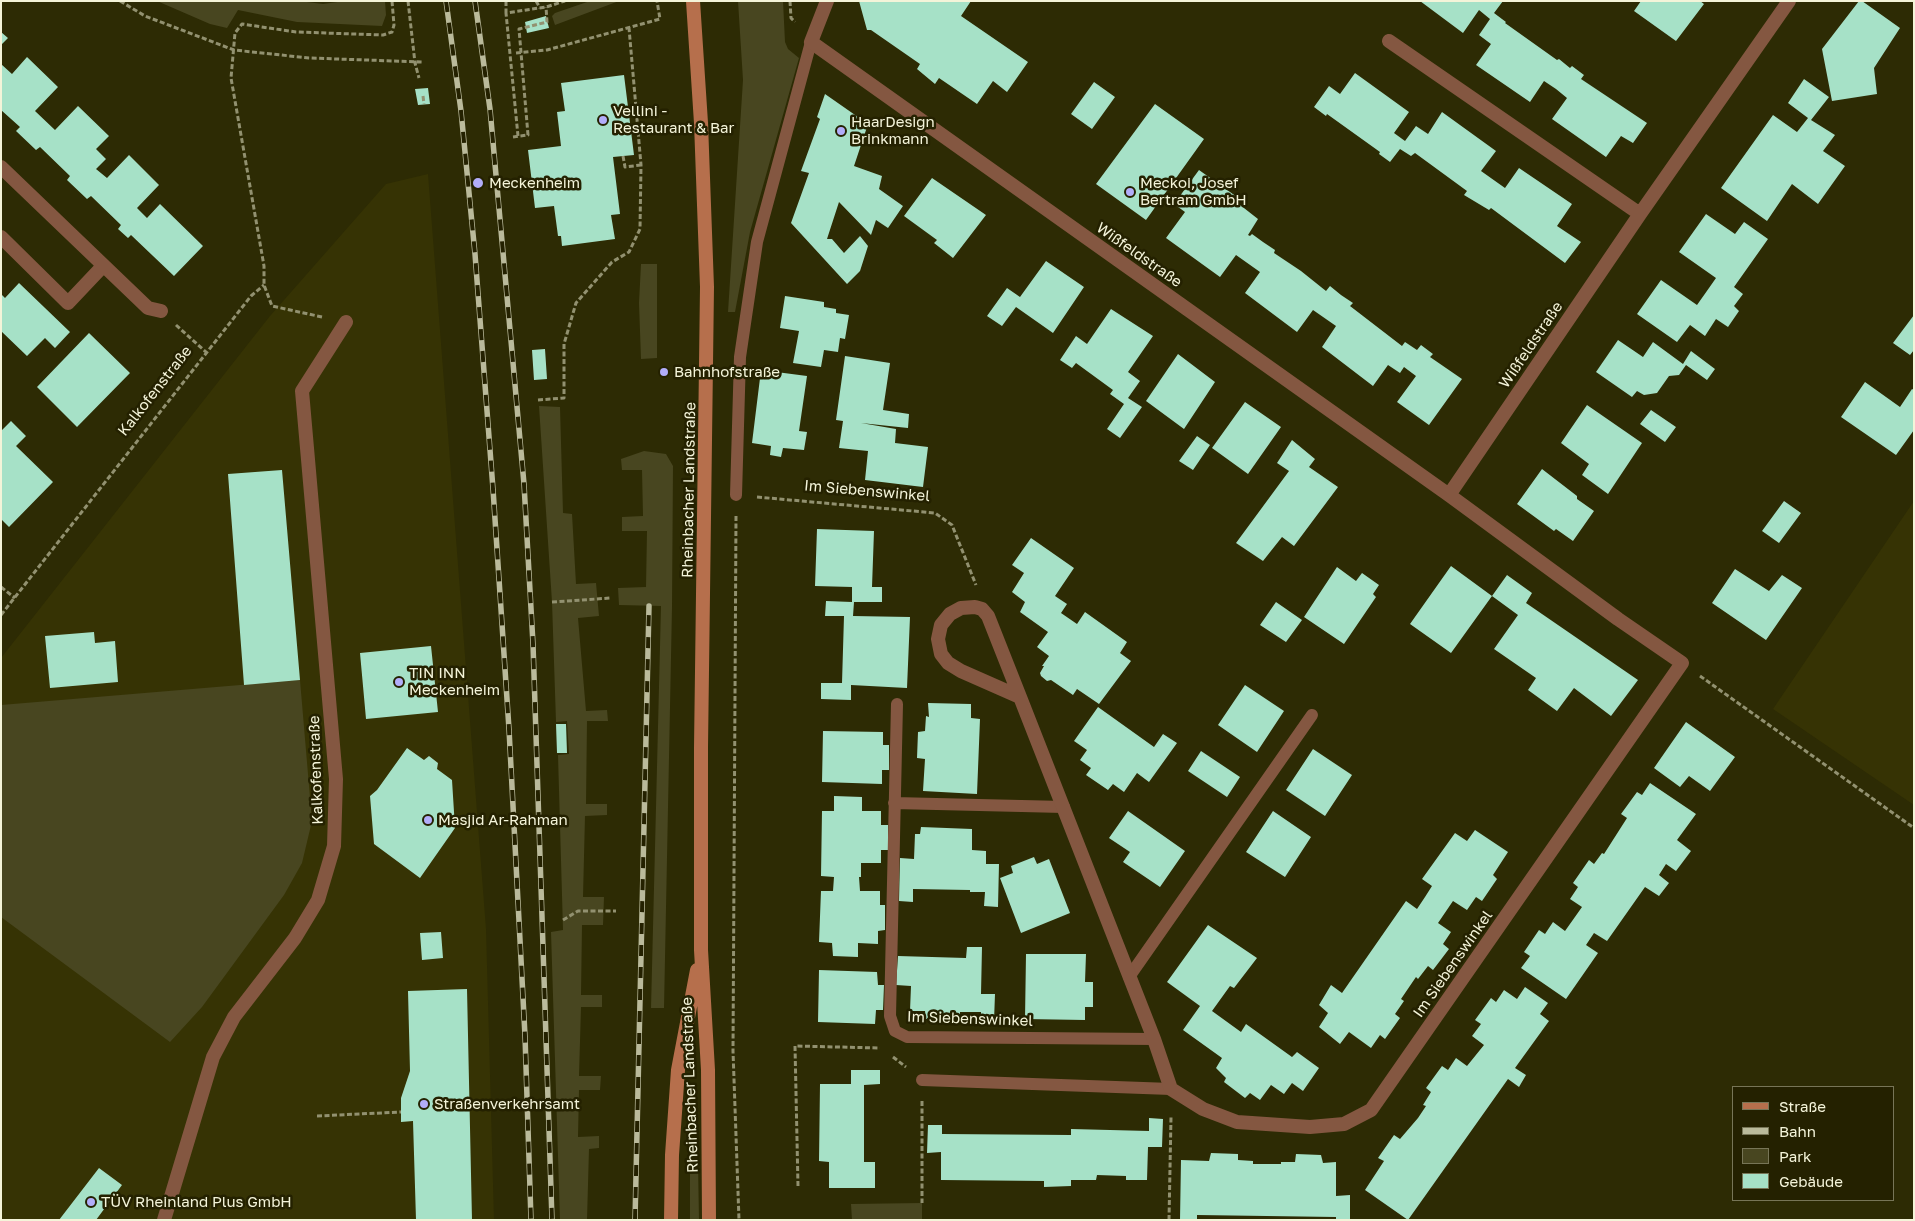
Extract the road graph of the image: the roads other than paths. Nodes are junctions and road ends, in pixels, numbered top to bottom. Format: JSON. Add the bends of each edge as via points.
{"nodes":[{"id":1,"x":693,"y":1,"type":"edge"},
{"id":2,"x":827,"y":1,"type":"edge"},
{"id":3,"x":1789,"y":1,"type":"edge"},
{"id":4,"x":1389,"y":41,"type":"dead end"},
{"id":5,"x":811,"y":42,"type":"junction"},
{"id":6,"x":3,"y":171,"type":"edge"},
{"id":7,"x":1640,"y":214,"type":"junction"},
{"id":8,"x":1,"y":237,"type":"edge"},
{"id":9,"x":103,"y":266,"type":"junction"},
{"id":10,"x":161,"y":311,"type":"road end"},
{"id":11,"x":346,"y":322,"type":"road end"},
{"id":12,"x":736,"y":495,"type":"road end"},
{"id":13,"x":1448,"y":495,"type":"junction"},
{"id":14,"x":1682,"y":663,"type":"joint"},
{"id":15,"x":1020,"y":697,"type":"junction"},
{"id":16,"x":897,"y":704,"type":"dead end"},
{"id":17,"x":1312,"y":715,"type":"dead end"},
{"id":18,"x":894,"y":803,"type":"junction"},
{"id":19,"x":1064,"y":807,"type":"junction"},
{"id":20,"x":701,"y":950,"type":"junction"},
{"id":21,"x":1129,"y":977,"type":"junction"},
{"id":22,"x":1154,"y":1039,"type":"junction"},
{"id":23,"x":922,"y":1080,"type":"road end"},
{"id":24,"x":1171,"y":1089,"type":"junction"},
{"id":25,"x":164,"y":1220,"type":"edge"},
{"id":26,"x":671,"y":1220,"type":"edge"},
{"id":27,"x":710,"y":1220,"type":"edge"}],
"edges":[{"from":1,"to":20,"type":"main road","name":"Rheinbacher Landstraße","via":[[702,123],[707,287]]},
{"from":2,"to":5,"type":"street"},
{"from":3,"to":7,"type":"street","name":"Wißfeldstraße"},
{"from":4,"to":7,"type":"street"},
{"from":5,"to":12,"type":"lane","via":[[757,242],[740,357]]},
{"from":5,"to":13,"type":"street","name":"Wißfeldstraße"},
{"from":6,"to":9,"type":"street"},
{"from":7,"to":13,"type":"street","name":"Wißfeldstraße"},
{"from":8,"to":9,"type":"street","via":[[68,303]]},
{"from":9,"to":10,"type":"street","via":[[148,308]]},
{"from":11,"to":25,"type":"street","name":"Kalkofenstraße","via":[[302,391],[336,779],[334,846],[318,900],[295,938],[234,1017],[213,1058]]},
{"from":13,"to":14,"type":"street","name":"Wißfeldstraße"},
{"from":14,"to":24,"type":"street","name":"Im Siebenswinkel","via":[[1371,1110],[1344,1124],[1310,1127],[1237,1122],[1203,1109]]},
{"from":15,"to":15,"type":"street","via":[[948,663],[941,654],[938,639],[941,624],[950,614],[961,608],[974,607],[982,609],[988,616]]},
{"from":15,"to":19,"type":"street"},
{"from":16,"to":18,"type":"lane","name":"Im Siebenswinkel"},
{"from":17,"to":21,"type":"lane"},
{"from":18,"to":19,"type":"lane"},
{"from":18,"to":22,"type":"lane","name":"Im Siebenswinkel","via":[[890,1016],[895,1031],[907,1037]]},
{"from":19,"to":21,"type":"street"},
{"from":20,"to":26,"type":"main road","name":"Rheinbacher Landstraße","via":[[678,1070]]},
{"from":20,"to":27,"type":"main road","name":"Rheinbacher Landstraße","via":[[708,1070]]},
{"from":21,"to":22,"type":"street"},
{"from":22,"to":24,"type":"street"},
{"from":23,"to":24,"type":"lane","name":"Im Siebenswinkel"}]}
